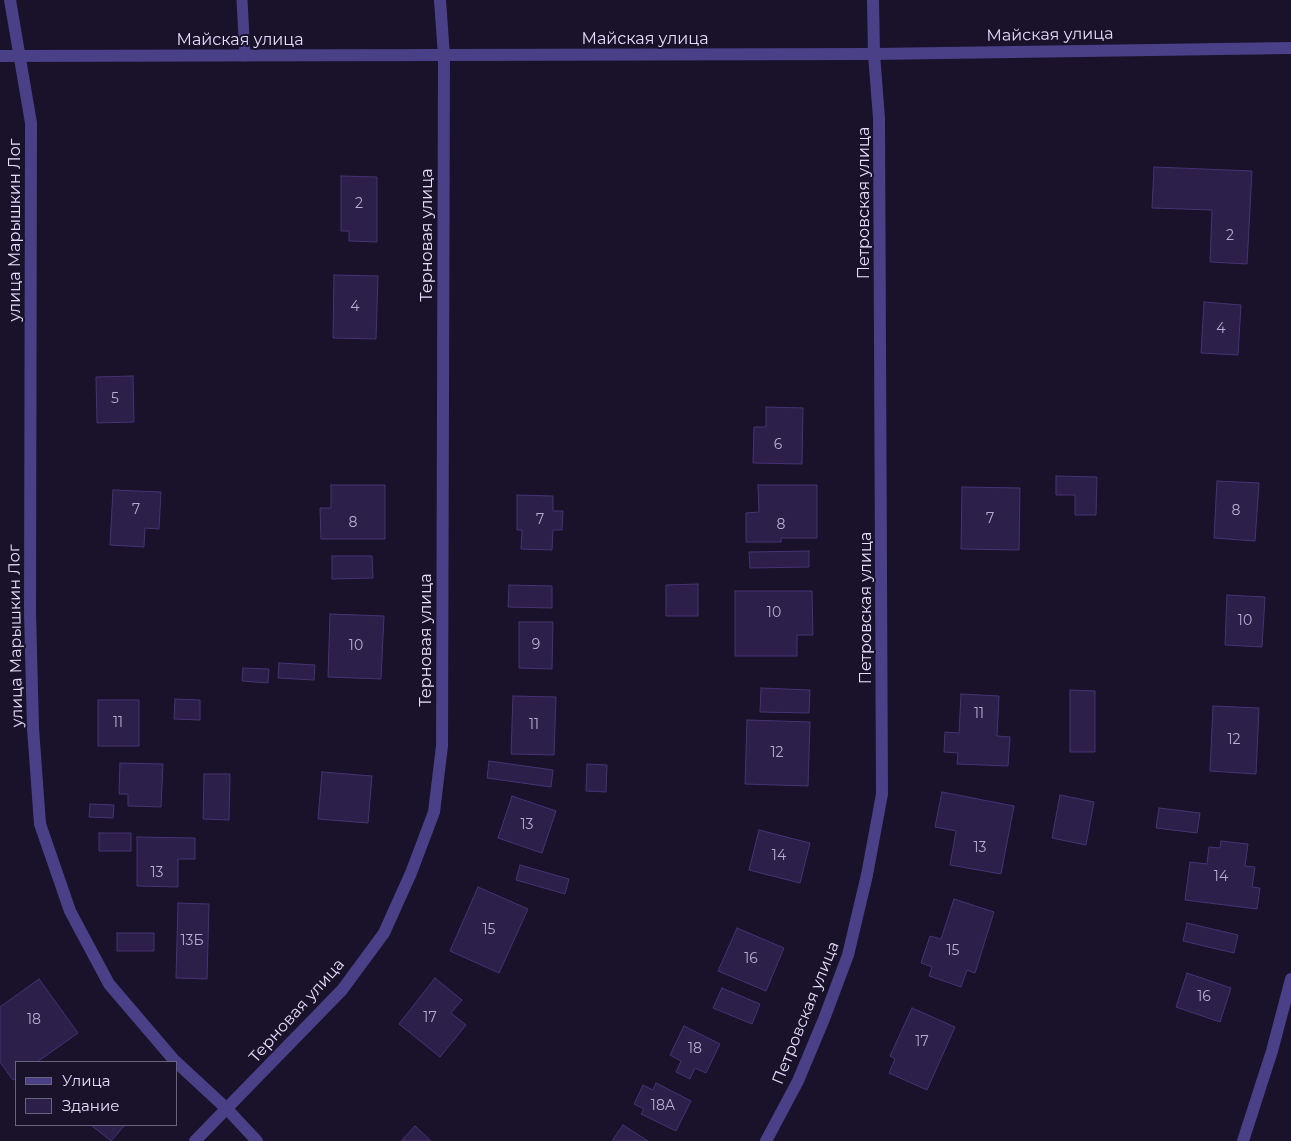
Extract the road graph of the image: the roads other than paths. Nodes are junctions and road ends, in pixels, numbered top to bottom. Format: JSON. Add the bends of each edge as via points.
{"nodes":[{"id":1,"x":10,"y":0,"type":"edge"},
{"id":2,"x":242,"y":0,"type":"edge"},
{"id":3,"x":440,"y":0,"type":"edge"},
{"id":4,"x":872,"y":0,"type":"edge"},
{"id":5,"x":1291,"y":48,"type":"edge"},
{"id":6,"x":874,"y":54,"type":"junction"},
{"id":7,"x":0,"y":56,"type":"edge"},
{"id":8,"x":19,"y":56,"type":"junction"},
{"id":9,"x":245,"y":56,"type":"junction"},
{"id":10,"x":444,"y":56,"type":"junction"},
{"id":11,"x":1291,"y":979,"type":"edge"},
{"id":12,"x":175,"y":1061,"type":"edge"},
{"id":13,"x":178,"y":1064,"type":"edge"},
{"id":14,"x":227,"y":1109,"type":"junction"},
{"id":15,"x":195,"y":1141,"type":"edge"},
{"id":16,"x":258,"y":1141,"type":"edge"},
{"id":17,"x":766,"y":1141,"type":"edge"},
{"id":18,"x":1243,"y":1141,"type":"edge"}],
"edges":[{"from":1,"to":8,"type":"street","name":"улица Марышкин Лог"},
{"from":2,"to":9,"type":"lane"},
{"from":3,"to":10,"type":"street","name":"Терновая улица"},
{"from":4,"to":6,"type":"street","name":"Петровская улица"},
{"from":5,"to":6,"type":"street","name":"Майская улица"},
{"from":6,"to":10,"type":"street","name":"Майская улица"},
{"from":6,"to":17,"type":"street","name":"Петровская улица","via":[[879,118],[882,794],[848,956],[798,1081]]},
{"from":7,"to":8,"type":"street","name":"Майская улица"},
{"from":8,"to":9,"type":"street","name":"Майская улица"},
{"from":8,"to":12,"type":"street","name":"улица Марышкин Лог","via":[[31,123],[30,612],[40,824],[70,911],[109,984]]},
{"from":9,"to":10,"type":"street","name":"Майская улица"},
{"from":10,"to":14,"type":"street","name":"Терновая улица","via":[[442,746],[434,812],[411,874],[384,932],[342,990]]},
{"from":11,"to":18,"type":"street"},
{"from":13,"to":14,"type":"street","name":"улица Марышкин Лог"},
{"from":14,"to":15,"type":"street","name":"Терновая улица"},
{"from":14,"to":16,"type":"street","name":"улица Марышкин Лог"}]}
